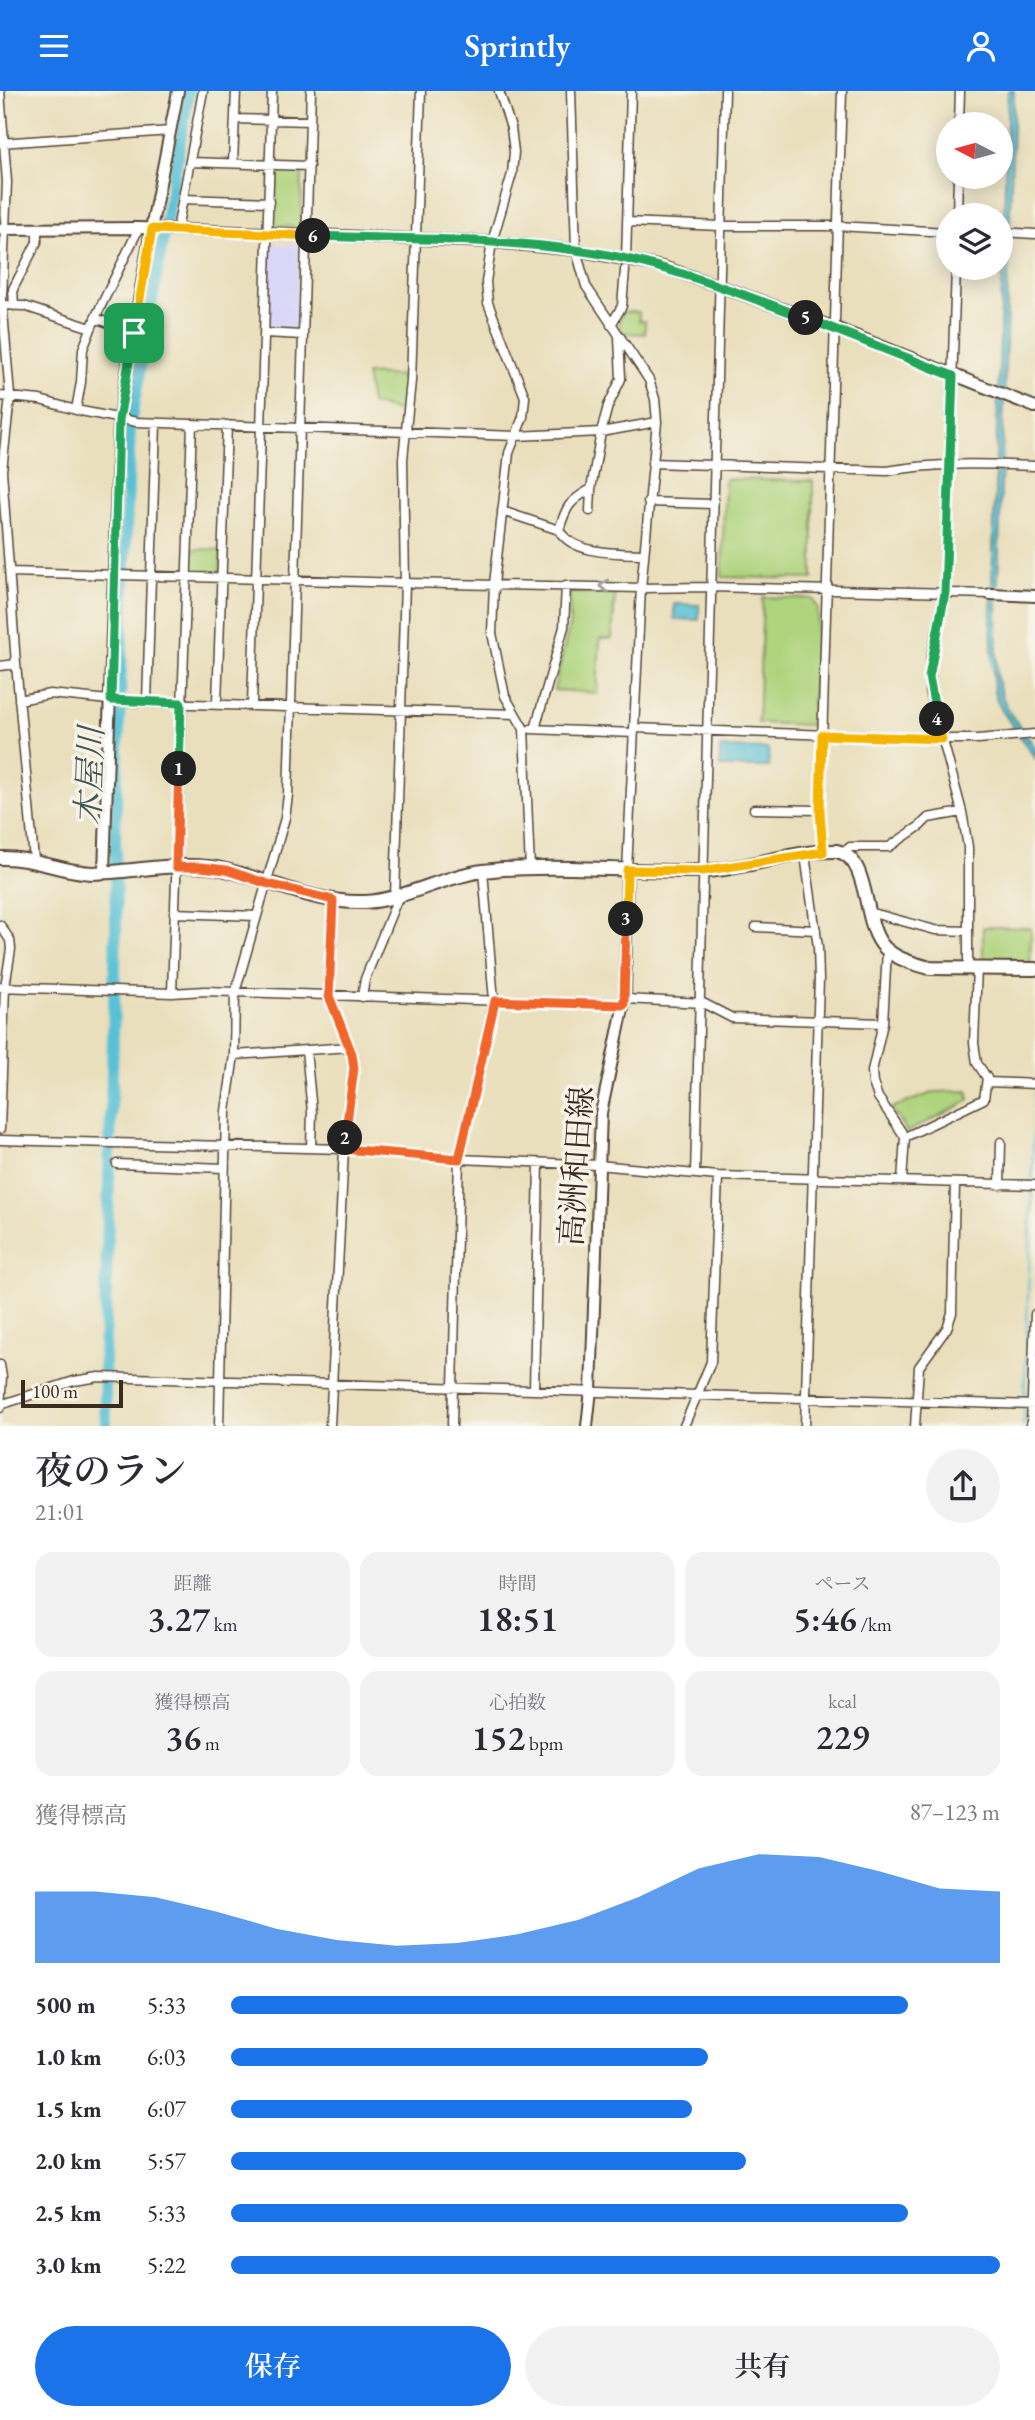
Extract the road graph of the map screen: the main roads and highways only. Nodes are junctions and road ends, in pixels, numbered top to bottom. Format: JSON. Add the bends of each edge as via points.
{"nodes":[{"id":1,"x":0,"y":858,"type":"edge"},
{"id":2,"x":1035,"y":969,"type":"edge"}],
"edges":[{"from":1,"to":2,"type":"main road","via":[[34,860],[81,873],[176,867],[226,870],[333,900],[366,902],[483,871],[702,871],[844,852],[853,860],[873,928],[887,950],[930,968]]}]}
